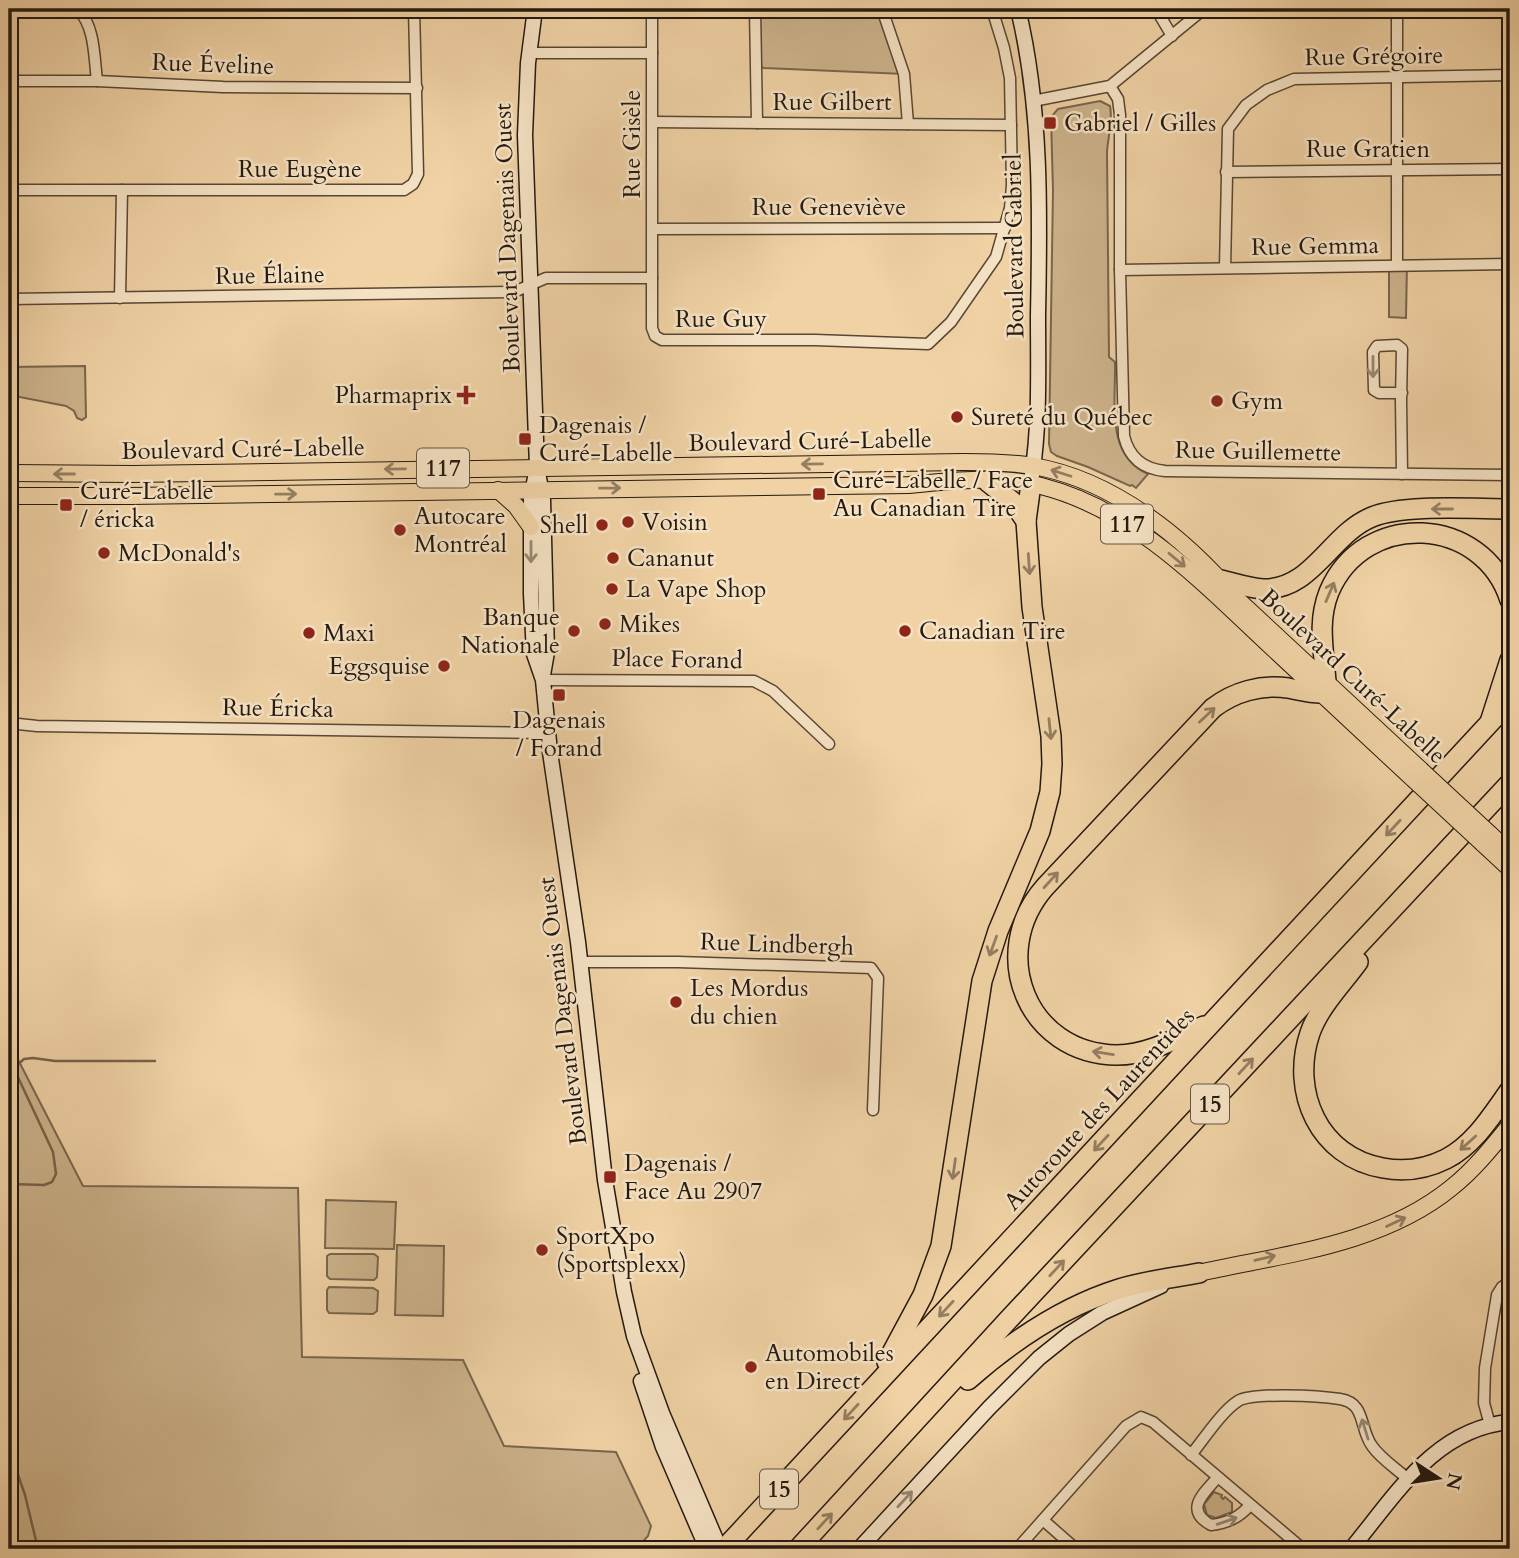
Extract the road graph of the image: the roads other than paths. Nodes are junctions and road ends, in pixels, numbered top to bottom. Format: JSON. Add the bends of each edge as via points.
{"nodes":[{"id":1,"x":78,"y":9,"type":"edge"},
{"id":2,"x":414,"y":9,"type":"edge"},
{"id":3,"x":535,"y":9,"type":"edge"},
{"id":4,"x":652,"y":9,"type":"edge"},
{"id":5,"x":755,"y":9,"type":"edge"},
{"id":6,"x":882,"y":9,"type":"edge"},
{"id":7,"x":992,"y":9,"type":"edge"},
{"id":8,"x":1018,"y":9,"type":"edge"},
{"id":9,"x":1156,"y":9,"type":"edge"},
{"id":10,"x":1204,"y":9,"type":"edge"},
{"id":11,"x":1397,"y":9,"type":"edge"},
{"id":12,"x":1172,"y":36,"type":"junction"},
{"id":13,"x":529,"y":53,"type":"junction"},
{"id":14,"x":652,"y":53,"type":"junction"},
{"id":15,"x":1510,"y":75,"type":"edge"},
{"id":16,"x":1397,"y":76,"type":"junction"},
{"id":17,"x":9,"y":81,"type":"edge"},
{"id":18,"x":97,"y":81,"type":"junction"},
{"id":19,"x":1110,"y":86,"type":"junction"},
{"id":20,"x":416,"y":88,"type":"junction"},
{"id":21,"x":1033,"y":101,"type":"junction"},
{"id":22,"x":653,"y":122,"type":"junction"},
{"id":23,"x":757,"y":123,"type":"junction"},
{"id":24,"x":908,"y":124,"type":"junction"},
{"id":25,"x":1010,"y":125,"type":"junction"},
{"id":26,"x":1510,"y":169,"type":"edge"},
{"id":27,"x":1397,"y":170,"type":"junction"},
{"id":28,"x":1226,"y":172,"type":"junction"},
{"id":29,"x":9,"y":190,"type":"edge"},
{"id":30,"x":122,"y":190,"type":"junction"},
{"id":31,"x":1005,"y":228,"type":"junction"},
{"id":32,"x":653,"y":229,"type":"junction"},
{"id":33,"x":1397,"y":264,"type":"junction"},
{"id":34,"x":1510,"y":264,"type":"edge"},
{"id":35,"x":1225,"y":268,"type":"junction"},
{"id":36,"x":1120,"y":270,"type":"junction"},
{"id":37,"x":652,"y":278,"type":"junction"},
{"id":38,"x":530,"y":286,"type":"junction"},
{"id":39,"x":120,"y":298,"type":"junction"},
{"id":40,"x":9,"y":299,"type":"edge"},
{"id":41,"x":1402,"y":393,"type":"junction"},
{"id":42,"x":537,"y":467,"type":"junction"},
{"id":43,"x":9,"y":473,"type":"edge"},
{"id":44,"x":1402,"y":474,"type":"junction"},
{"id":45,"x":1032,"y":475,"type":"junction"},
{"id":46,"x":1510,"y":475,"type":"edge"},
{"id":47,"x":988,"y":482,"type":"junction"},
{"id":48,"x":537,"y":489,"type":"junction"},
{"id":49,"x":498,"y":490,"type":"junction"},
{"id":50,"x":9,"y":496,"type":"edge"},
{"id":51,"x":1510,"y":509,"type":"edge"},
{"id":52,"x":1026,"y":521,"type":"junction"},
{"id":53,"x":531,"y":527,"type":"junction"},
{"id":54,"x":1221,"y":580,"type":"junction"},
{"id":55,"x":1510,"y":600,"type":"edge"},
{"id":56,"x":1510,"y":660,"type":"edge"},
{"id":57,"x":542,"y":680,"type":"junction"},
{"id":58,"x":1324,"y":687,"type":"junction"},
{"id":59,"x":1510,"y":701,"type":"edge"},
{"id":60,"x":9,"y":723,"type":"edge"},
{"id":61,"x":1489,"y":724,"type":"junction"},
{"id":62,"x":548,"y":733,"type":"junction"},
{"id":63,"x":829,"y":744,"type":"dead end"},
{"id":64,"x":1510,"y":783,"type":"edge"},
{"id":65,"x":1486,"y":838,"type":"junction"},
{"id":66,"x":1510,"y":853,"type":"edge"},
{"id":67,"x":1510,"y":869,"type":"edge"},
{"id":68,"x":1411,"y":890,"type":"junction"},
{"id":69,"x":580,"y":962,"type":"junction"},
{"id":70,"x":1214,"y":1021,"type":"junction"},
{"id":71,"x":1510,"y":1090,"type":"edge"},
{"id":72,"x":873,"y":1110,"type":"dead end"},
{"id":73,"x":1510,"y":1125,"type":"edge"},
{"id":74,"x":1199,"y":1273,"type":"junction"},
{"id":75,"x":1510,"y":1282,"type":"edge"},
{"id":76,"x":874,"y":1386,"type":"junction"},
{"id":77,"x":1510,"y":1422,"type":"edge"},
{"id":78,"x":1490,"y":1425,"type":"junction"},
{"id":79,"x":889,"y":1452,"type":"junction"},
{"id":80,"x":1191,"y":1455,"type":"junction"},
{"id":81,"x":1217,"y":1478,"type":"junction"},
{"id":82,"x":1409,"y":1480,"type":"junction"},
{"id":83,"x":1250,"y":1506,"type":"junction"},
{"id":84,"x":1043,"y":1520,"type":"junction"},
{"id":85,"x":714,"y":1545,"type":"edge"},
{"id":86,"x":798,"y":1549,"type":"edge"},
{"id":87,"x":859,"y":1549,"type":"edge"},
{"id":88,"x":1017,"y":1549,"type":"edge"},
{"id":89,"x":1076,"y":1549,"type":"edge"},
{"id":90,"x":1303,"y":1549,"type":"edge"},
{"id":91,"x":1351,"y":1549,"type":"edge"}],
"edges":[{"from":1,"to":18,"type":"street","via":[[92,35]]},
{"from":2,"to":20,"type":"street","name":"Rue Eugène"},
{"from":3,"to":13,"type":"main road","name":"Boulevard Dagenais Ouest"},
{"from":4,"to":14,"type":"street","name":"Rue Gisèle"},
{"from":5,"to":23,"type":"street"},
{"from":6,"to":24,"type":"street","via":[[904,74]]},
{"from":7,"to":25,"type":"street","via":[[1009,74]]},
{"from":8,"to":21,"type":"main road","name":"Boulevard Gabriel"},
{"from":9,"to":12,"type":"street"},
{"from":10,"to":12,"type":"street"},
{"from":11,"to":16,"type":"street"},
{"from":12,"to":19,"type":"street"},
{"from":13,"to":14,"type":"street"},
{"from":13,"to":38,"type":"main road","name":"Boulevard Dagenais Ouest","via":[[525,135]]},
{"from":14,"to":22,"type":"street","name":"Rue Gisèle"},
{"from":15,"to":16,"type":"street","name":"Rue Grégoire"},
{"from":16,"to":27,"type":"street"},
{"from":16,"to":28,"type":"street","name":"Rue Grégoire","via":[[1294,79],[1267,90],[1246,105],[1228,129]]},
{"from":17,"to":18,"type":"street","name":"Rue Éveline"},
{"from":18,"to":20,"type":"street","name":"Rue Éveline"},
{"from":19,"to":21,"type":"street"},
{"from":19,"to":36,"type":"street","name":"Rue Guillemette","via":[[1120,107]]},
{"from":20,"to":30,"type":"street","name":"Rue Eugène","via":[[418,174],[404,190]]},
{"from":21,"to":45,"type":"main road","name":"Boulevard Gabriel","via":[[1039,236],[1037,439]]},
{"from":22,"to":23,"type":"street","name":"Rue Gilbert"},
{"from":22,"to":32,"type":"street","name":"Rue Gisèle"},
{"from":23,"to":24,"type":"street","name":"Rue Gilbert"},
{"from":24,"to":25,"type":"street","name":"Rue Gilbert"},
{"from":25,"to":31,"type":"street","via":[[1012,185]]},
{"from":26,"to":27,"type":"street","name":"Rue Gratien"},
{"from":27,"to":28,"type":"street","name":"Rue Gratien"},
{"from":27,"to":33,"type":"street"},
{"from":28,"to":35,"type":"street","name":"Rue Grégoire"},
{"from":29,"to":30,"type":"street","name":"Rue Eugène"},
{"from":30,"to":39,"type":"street"},
{"from":31,"to":32,"type":"street","name":"Rue Geneviève"},
{"from":31,"to":37,"type":"street","name":"Rue Guy","via":[[996,257],[975,290],[928,344],[662,340],[652,328]]},
{"from":32,"to":37,"type":"street","name":"Rue Gisèle"},
{"from":33,"to":34,"type":"street","name":"Rue Gemma"},
{"from":33,"to":35,"type":"street","name":"Rue Gemma"},
{"from":35,"to":36,"type":"street","name":"Rue Gemma"},
{"from":36,"to":44,"type":"street","name":"Rue Guillemette","via":[[1124,436],[1139,462],[1160,471]]},
{"from":37,"to":38,"type":"street","name":"Rue Guy","via":[[546,278]]},
{"from":38,"to":39,"type":"street","name":"Rue Élaine","via":[[517,292]]},
{"from":38,"to":42,"type":"main road","name":"Boulevard Dagenais Ouest"},
{"from":39,"to":40,"type":"street","name":"Rue Élaine"},
{"from":41,"to":41,"type":"street","one_way":true,"via":[[1402,348],[1377,346],[1373,353],[1374,390]]},
{"from":41,"to":44,"type":"street"},
{"from":42,"to":43,"type":"main road","name":"Boulevard Curé-Labelle","number":"117","one_way":true},
{"from":45,"to":42,"type":"main road","name":"Boulevard Curé-Labelle","number":"117","one_way":true,"via":[[1009,463],[963,462]]},
{"from":42,"to":48,"type":"main road","name":"Boulevard Dagenais Ouest"},
{"from":44,"to":46,"type":"street","name":"Rue Guillemette"},
{"from":45,"to":47,"type":"main road","name":"Boulevard Curé-Labelle","number":"117"},
{"from":45,"to":52,"type":"highway"},
{"from":54,"to":45,"type":"main road","name":"Boulevard Curé-Labelle","number":"117","one_way":true,"via":[[1127,502],[1083,480]]},
{"from":45,"to":58,"type":"main road","name":"Boulevard Curé-Labelle","number":"117","one_way":true,"via":[[1046,487],[1114,516],[1150,538]]},
{"from":48,"to":47,"type":"main road","name":"Boulevard Curé-Labelle","number":"117","one_way":true},
{"from":47,"to":52,"type":"highway","via":[[1013,502]]},
{"from":48,"to":49,"type":"main road","name":"Boulevard Curé-Labelle","number":"117"},
{"from":48,"to":53,"type":"main road","name":"Boulevard Dagenais Ouest"},
{"from":48,"to":57,"type":"main road","name":"Boulevard Dagenais Ouest","via":[[544,499],[547,652]]},
{"from":50,"to":49,"type":"main road","name":"Boulevard Curé-Labelle","number":"117","one_way":true},
{"from":49,"to":53,"type":"main road"},
{"from":51,"to":54,"type":"highway","one_way":true,"via":[[1383,513],[1353,528],[1308,572],[1287,585],[1262,589]]},
{"from":52,"to":76,"type":"highway","one_way":true,"via":[[1032,607],[1051,736],[1050,792],[1040,831],[982,981],[947,1220],[937,1260]]},
{"from":53,"to":57,"type":"main road","name":"Boulevard Dagenais Ouest","one_way":true,"via":[[534,654]]},
{"from":54,"to":58,"type":"main road","name":"Boulevard Curé-Labelle","number":"117"},
{"from":58,"to":55,"type":"highway","one_way":true,"via":[[1321,628],[1328,593],[1347,564],[1379,541],[1421,532],[1458,540],[1489,563]]},
{"from":56,"to":61,"type":"highway"},
{"from":57,"to":62,"type":"main road","name":"Boulevard Dagenais Ouest"},
{"from":57,"to":63,"type":"street","name":"Place Forand","via":[[754,681],[773,691]]},
{"from":58,"to":65,"type":"main road","name":"Boulevard Curé-Labelle","number":"117","bridge":true},
{"from":70,"to":58,"type":"highway","one_way":true,"via":[[1152,1049],[1126,1055],[1098,1053],[1069,1043],[1038,1017],[1021,985],[1017,955],[1023,923],[1045,887],[1213,708],[1233,696],[1262,688],[1307,693]]},
{"from":59,"to":61,"type":"highway","name":"Autoroute des Laurentides","number":"15"},
{"from":60,"to":62,"type":"street","name":"Rue Éricka"},
{"from":61,"to":70,"type":"highway","name":"Autoroute des Laurentides","number":"15","one_way":true},
{"from":62,"to":69,"type":"main road","name":"Boulevard Dagenais Ouest"},
{"from":64,"to":68,"type":"highway","number":"15"},
{"from":65,"to":66,"type":"main road","name":"Boulevard Curé-Labelle","number":"117"},
{"from":65,"to":67,"type":"main road","name":"Boulevard Curé-Labelle","number":"117"},
{"from":71,"to":68,"type":"highway","one_way":true,"via":[[1463,1148],[1438,1163],[1407,1170],[1375,1166],[1342,1151],[1328,1139],[1310,1110],[1303,1070],[1313,1026]]},
{"from":79,"to":68,"type":"highway","number":"15","one_way":true},
{"from":69,"to":72,"type":"street","name":"Rue Lindbergh","via":[[871,968],[878,978]]},
{"from":69,"to":85,"type":"main road","name":"Boulevard Dagenais Ouest","via":[[605,1180],[637,1368],[671,1465]]},
{"from":70,"to":76,"type":"highway","name":"Autoroute des Laurentides","number":"15","one_way":true},
{"from":74,"to":73,"type":"main road","one_way":true,"via":[[1352,1238],[1397,1222],[1452,1187]]},
{"from":74,"to":79,"type":"highway","via":[[1122,1288],[1044,1323],[985,1365]]},
{"from":87,"to":74,"type":"main road","one_way":true,"via":[[1013,1384],[1059,1342],[1125,1301]]},
{"from":75,"to":78,"type":"street","via":[[1497,1295],[1485,1368],[1484,1403]]},
{"from":76,"to":85,"type":"highway","name":"Autoroute des Laurentides","number":"15","one_way":true},
{"from":77,"to":78,"type":"main road"},
{"from":78,"to":82,"type":"main road","via":[[1443,1446]]},
{"from":86,"to":79,"type":"highway","number":"15","one_way":true},
{"from":80,"to":81,"type":"street"},
{"from":82,"to":80,"type":"street","one_way":true,"via":[[1371,1445],[1355,1404],[1340,1399],[1241,1399]]},
{"from":80,"to":84,"type":"street","via":[[1150,1420],[1136,1418]]},
{"from":81,"to":83,"type":"street"},
{"from":81,"to":83,"type":"street","one_way":true,"via":[[1197,1504],[1207,1523],[1237,1518]]},
{"from":82,"to":91,"type":"main road"},
{"from":83,"to":90,"type":"street"},
{"from":84,"to":88,"type":"street"},
{"from":84,"to":89,"type":"street"}]}
